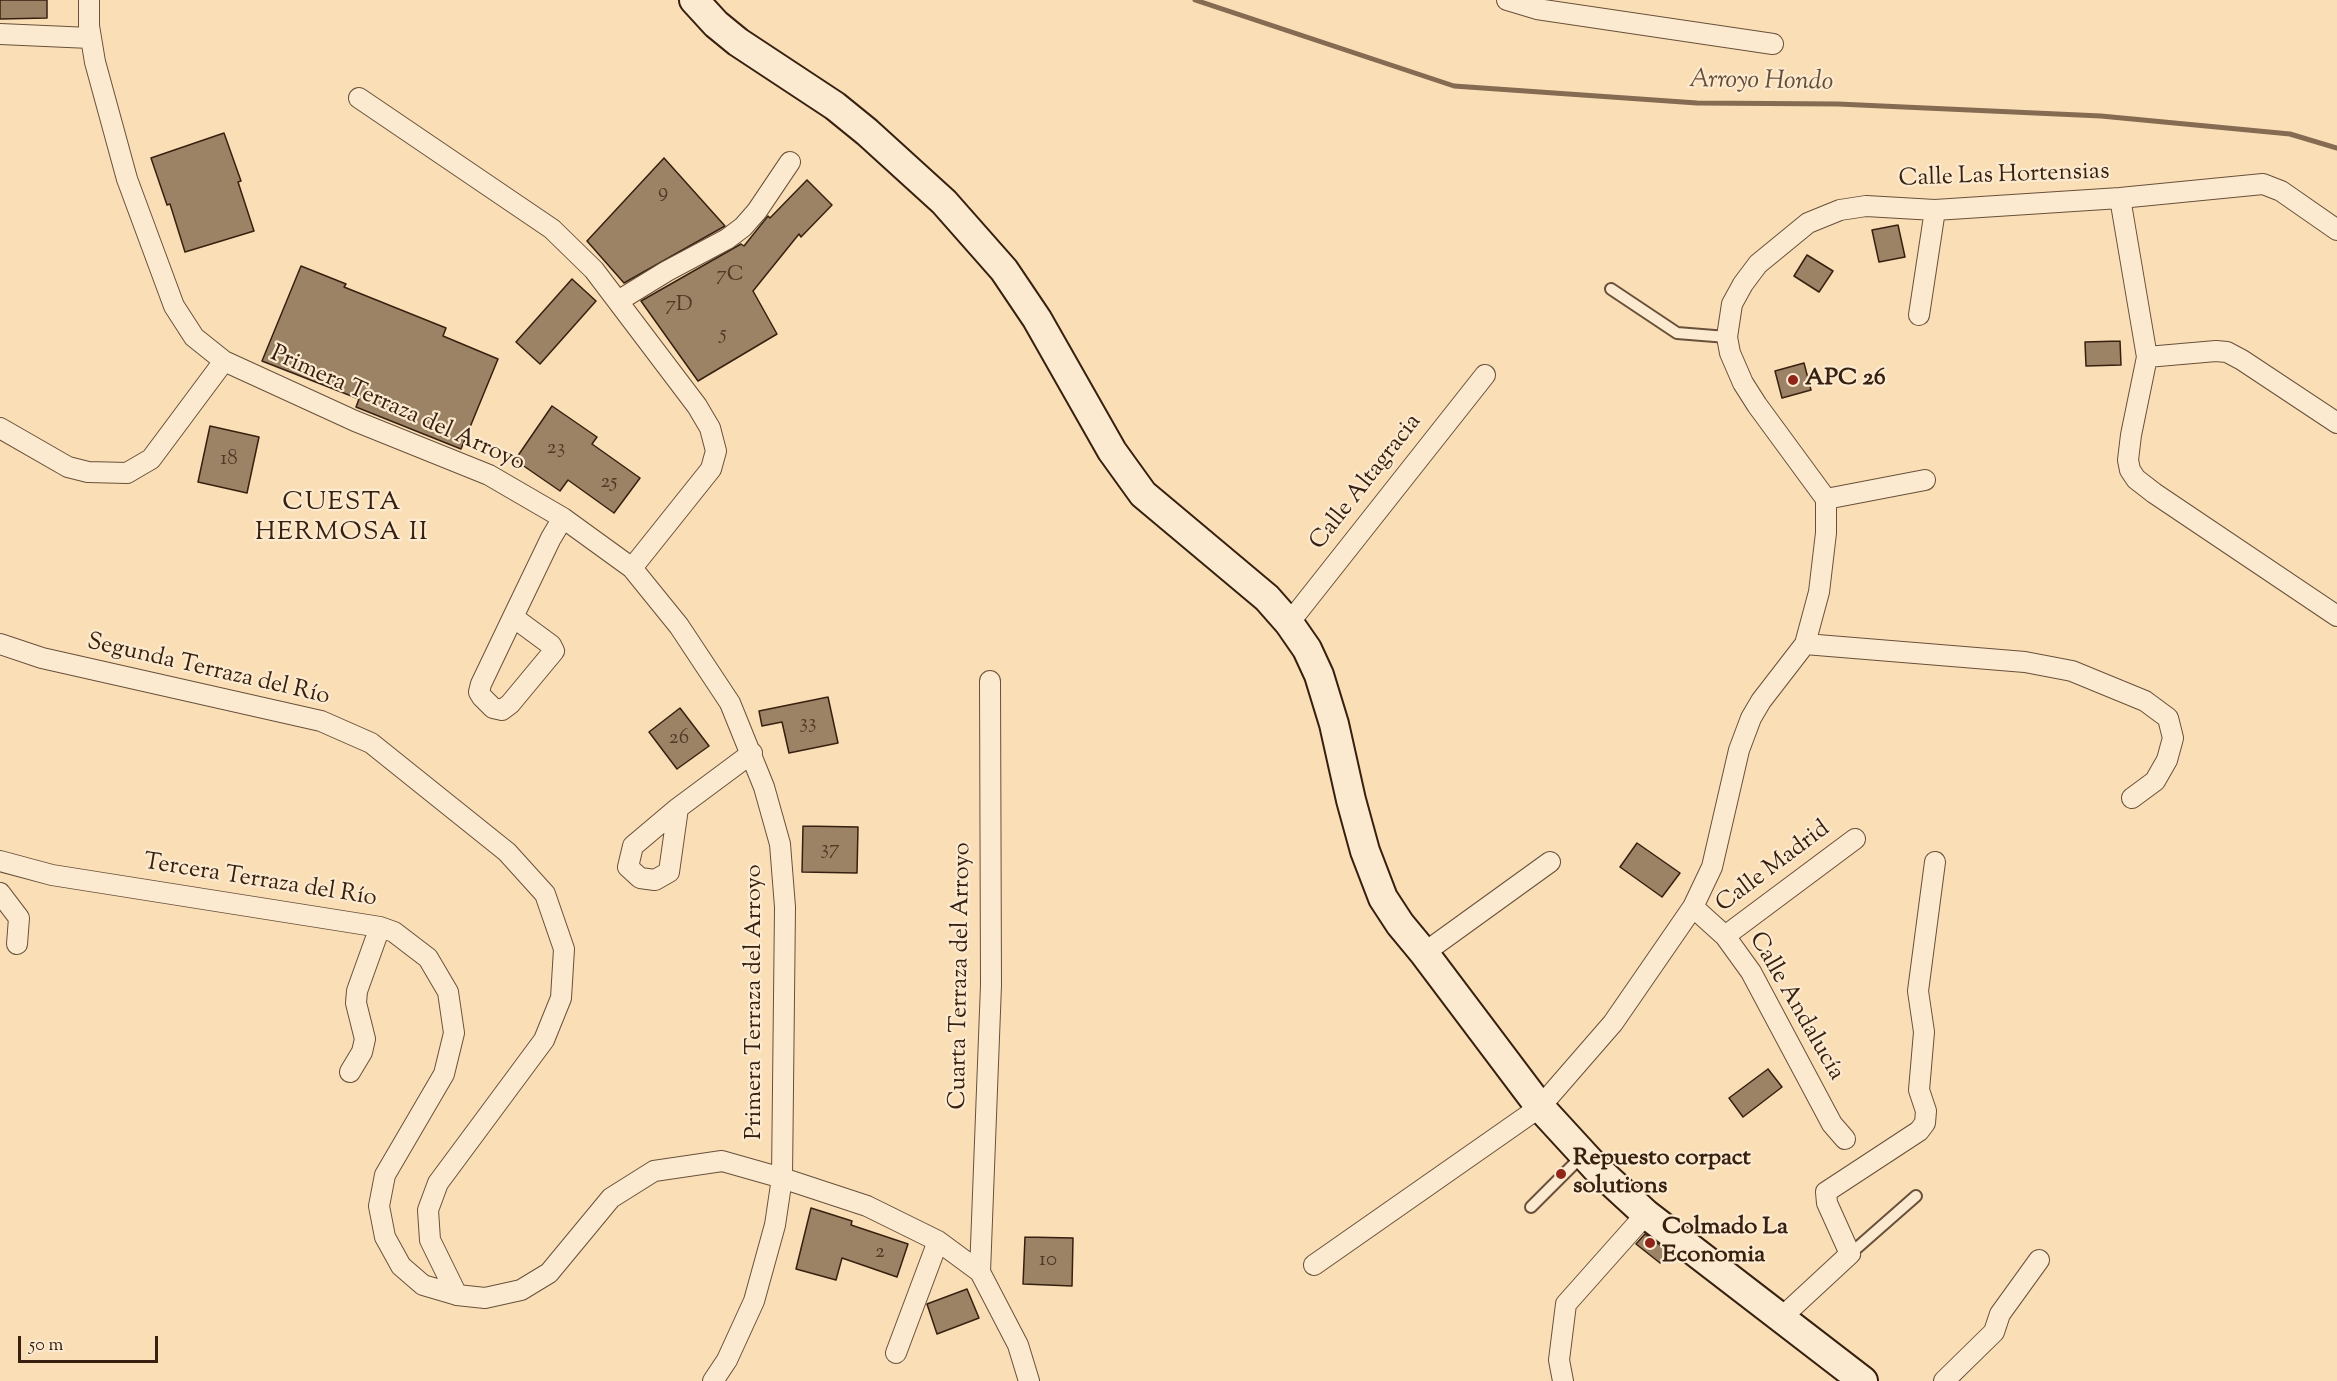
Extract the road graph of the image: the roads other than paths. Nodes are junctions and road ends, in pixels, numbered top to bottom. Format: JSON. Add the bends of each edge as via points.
{"nodes":[{"id":1,"x":89,"y":0,"type":"edge"},
{"id":2,"x":694,"y":0,"type":"edge"},
{"id":3,"x":1507,"y":0,"type":"edge"},
{"id":4,"x":1539,"y":4,"type":"edge"},
{"id":5,"x":0,"y":34,"type":"edge"},
{"id":6,"x":90,"y":38,"type":"junction"},
{"id":7,"x":1773,"y":44,"type":"dead end"},
{"id":8,"x":359,"y":98,"type":"dead end"},
{"id":9,"x":790,"y":162,"type":"dead end"},
{"id":10,"x":2120,"y":198,"type":"junction"},
{"id":11,"x":1935,"y":210,"type":"junction"},
{"id":12,"x":2337,"y":230,"type":"edge"},
{"id":13,"x":1611,"y":289,"type":"dead end"},
{"id":14,"x":618,"y":301,"type":"junction"},
{"id":15,"x":1919,"y":315,"type":"dead end"},
{"id":16,"x":1726,"y":338,"type":"junction"},
{"id":17,"x":2147,"y":357,"type":"junction"},
{"id":18,"x":224,"y":361,"type":"junction"},
{"id":19,"x":1485,"y":375,"type":"dead end"},
{"id":20,"x":2337,"y":423,"type":"edge"},
{"id":21,"x":0,"y":428,"type":"edge"},
{"id":22,"x":1925,"y":480,"type":"dead end"},
{"id":23,"x":1826,"y":499,"type":"junction"},
{"id":24,"x":563,"y":518,"type":"junction"},
{"id":25,"x":632,"y":568,"type":"junction"},
{"id":26,"x":2337,"y":616,"type":"edge"},
{"id":27,"x":513,"y":617,"type":"junction"},
{"id":28,"x":1288,"y":622,"type":"junction"},
{"id":29,"x":0,"y":644,"type":"edge"},
{"id":30,"x":1805,"y":644,"type":"junction"},
{"id":31,"x":990,"y":681,"type":"dead end"},
{"id":32,"x":752,"y":753,"type":"junction"},
{"id":33,"x":2132,"y":798,"type":"dead end"},
{"id":34,"x":678,"y":808,"type":"dead end"},
{"id":35,"x":1855,"y":839,"type":"dead end"},
{"id":36,"x":0,"y":861,"type":"edge"},
{"id":37,"x":1935,"y":861,"type":"dead end"},
{"id":38,"x":1550,"y":862,"type":"dead end"},
{"id":39,"x":0,"y":893,"type":"edge"},
{"id":40,"x":1693,"y":907,"type":"junction"},
{"id":41,"x":380,"y":927,"type":"junction"},
{"id":42,"x":1725,"y":936,"type":"junction"},
{"id":43,"x":18,"y":944,"type":"dead end"},
{"id":44,"x":1424,"y":953,"type":"junction"},
{"id":45,"x":350,"y":1072,"type":"dead end"},
{"id":46,"x":1540,"y":1107,"type":"junction"},
{"id":47,"x":1845,"y":1140,"type":"dead end"},
{"id":48,"x":1584,"y":1155,"type":"junction"},
{"id":49,"x":782,"y":1178,"type":"junction"},
{"id":50,"x":1916,"y":1196,"type":"dead end"},
{"id":51,"x":1531,"y":1207,"type":"dead end"},
{"id":52,"x":1646,"y":1214,"type":"junction"},
{"id":53,"x":938,"y":1241,"type":"junction"},
{"id":54,"x":1850,"y":1254,"type":"junction"},
{"id":55,"x":2039,"y":1260,"type":"dead end"},
{"id":56,"x":1314,"y":1265,"type":"dead end"},
{"id":57,"x":980,"y":1272,"type":"junction"},
{"id":58,"x":457,"y":1295,"type":"junction"},
{"id":59,"x":1782,"y":1317,"type":"junction"},
{"id":60,"x":896,"y":1353,"type":"dead end"},
{"id":61,"x":713,"y":1381,"type":"edge"},
{"id":62,"x":1029,"y":1381,"type":"edge"},
{"id":63,"x":1563,"y":1381,"type":"edge"},
{"id":64,"x":1863,"y":1381,"type":"edge"},
{"id":65,"x":1944,"y":1381,"type":"edge"}],
"edges":[{"from":1,"to":6,"type":"street","name":"Primera Terraza del Arroyo"},
{"from":2,"to":28,"type":"main road","via":[[738,42],[835,106],[944,202],[1004,270],[1037,319],[1112,451],[1143,495],[1267,598]]},
{"from":3,"to":4,"type":"street"},
{"from":4,"to":7,"type":"street"},
{"from":5,"to":6,"type":"street"},
{"from":6,"to":18,"type":"street","name":"Primera Terraza del Arroyo","via":[[127,179],[174,306],[194,337]]},
{"from":8,"to":14,"type":"street","via":[[552,229],[594,270]]},
{"from":9,"to":14,"type":"street","via":[[743,227]]},
{"from":10,"to":11,"type":"street","name":"Calle Las Hortensias"},
{"from":10,"to":12,"type":"street","name":"Calle Las Hortensias","via":[[2266,184]]},
{"from":10,"to":17,"type":"street"},
{"from":11,"to":15,"type":"street"},
{"from":11,"to":16,"type":"street","name":"Calle Las Hortensias","via":[[1855,207],[1825,214],[1808,223],[1758,264],[1743,284],[1732,304]]},
{"from":13,"to":16,"type":"lane","via":[[1677,333]]},
{"from":14,"to":25,"type":"street","via":[[697,406],[710,428],[716,451],[711,469]]},
{"from":16,"to":23,"type":"street","via":[[1734,364],[1756,405]]},
{"from":17,"to":20,"type":"street","via":[[2227,352]]},
{"from":17,"to":26,"type":"street","via":[[2128,460],[2136,479]]},
{"from":18,"to":21,"type":"street","via":[[151,459],[127,473],[68,467]]},
{"from":18,"to":24,"type":"street","name":"Primera Terraza del Arroyo","via":[[355,421],[489,475]]},
{"from":19,"to":28,"type":"street","name":"Calle Altagracia"},
{"from":22,"to":23,"type":"street"},
{"from":23,"to":30,"type":"street","via":[[1823,566]]},
{"from":24,"to":25,"type":"street","name":"Primera Terraza del Arroyo"},
{"from":24,"to":27,"type":"street"},
{"from":25,"to":32,"type":"street","name":"Primera Terraza del Arroyo","via":[[679,626],[729,703]]},
{"from":27,"to":27,"type":"street","via":[[479,692],[493,708],[502,710],[554,651]]},
{"from":28,"to":44,"type":"main road","via":[[1320,675],[1373,877],[1400,924]]},
{"from":29,"to":58,"type":"street","name":"Segunda Terraza del Río","via":[[42,658],[321,721],[371,744],[507,852],[545,894],[564,949],[561,998],[544,1040],[438,1183],[428,1210],[430,1240]]},
{"from":30,"to":33,"type":"street","via":[[2025,662],[2072,671],[2145,701],[2168,718],[2173,738],[2155,781]]},
{"from":30,"to":40,"type":"street","via":[[1751,718],[1739,750],[1715,860]]},
{"from":31,"to":57,"type":"street","name":"Cuarta Terraza del Arroyo","via":[[991,985]]},
{"from":32,"to":34,"type":"street"},
{"from":32,"to":49,"type":"street","name":"Primera Terraza del Arroyo","via":[[780,844],[784,907]]},
{"from":35,"to":42,"type":"street","name":"Calle Madrid"},
{"from":36,"to":41,"type":"street","name":"Tercera Terraza del Río","via":[[52,875]]},
{"from":37,"to":54,"type":"street","via":[[1918,992],[1924,1032],[1919,1090],[1925,1123],[1919,1131],[1826,1192],[1827,1203]]},
{"from":38,"to":44,"type":"street"},
{"from":39,"to":43,"type":"street","via":[[19,918]]},
{"from":40,"to":42,"type":"street","name":"Calle Andalucía"},
{"from":40,"to":46,"type":"street","via":[[1613,1023]]},
{"from":41,"to":45,"type":"street","via":[[357,991],[365,1039]]},
{"from":41,"to":58,"type":"street","name":"Tercera Terraza del Río","via":[[394,932],[428,958],[448,992],[454,1033],[444,1074],[385,1175],[379,1206],[385,1237],[401,1266],[423,1285]]},
{"from":42,"to":47,"type":"street","name":"Calle Andalucía","via":[[1751,972],[1832,1124]]},
{"from":44,"to":46,"type":"main road"},
{"from":46,"to":48,"type":"main road"},
{"from":46,"to":56,"type":"street"},
{"from":48,"to":51,"type":"lane"},
{"from":48,"to":52,"type":"main road"},
{"from":49,"to":53,"type":"street","via":[[867,1206]]},
{"from":49,"to":58,"type":"street","name":"Tercera Terraza del Río","via":[[722,1161],[654,1171],[611,1197],[549,1273],[521,1290],[484,1298]]},
{"from":49,"to":61,"type":"street","name":"Primera Terraza del Arroyo","via":[[775,1225],[754,1301]]},
{"from":50,"to":54,"type":"lane"},
{"from":52,"to":59,"type":"main road"},
{"from":52,"to":63,"type":"street","via":[[1566,1304],[1558,1360]]},
{"from":53,"to":57,"type":"street"},
{"from":53,"to":60,"type":"street"},
{"from":54,"to":59,"type":"street"},
{"from":55,"to":65,"type":"street","via":[[2000,1314],[1994,1332]]},
{"from":57,"to":62,"type":"street","via":[[1018,1345]]},
{"from":59,"to":64,"type":"main road"}]}
